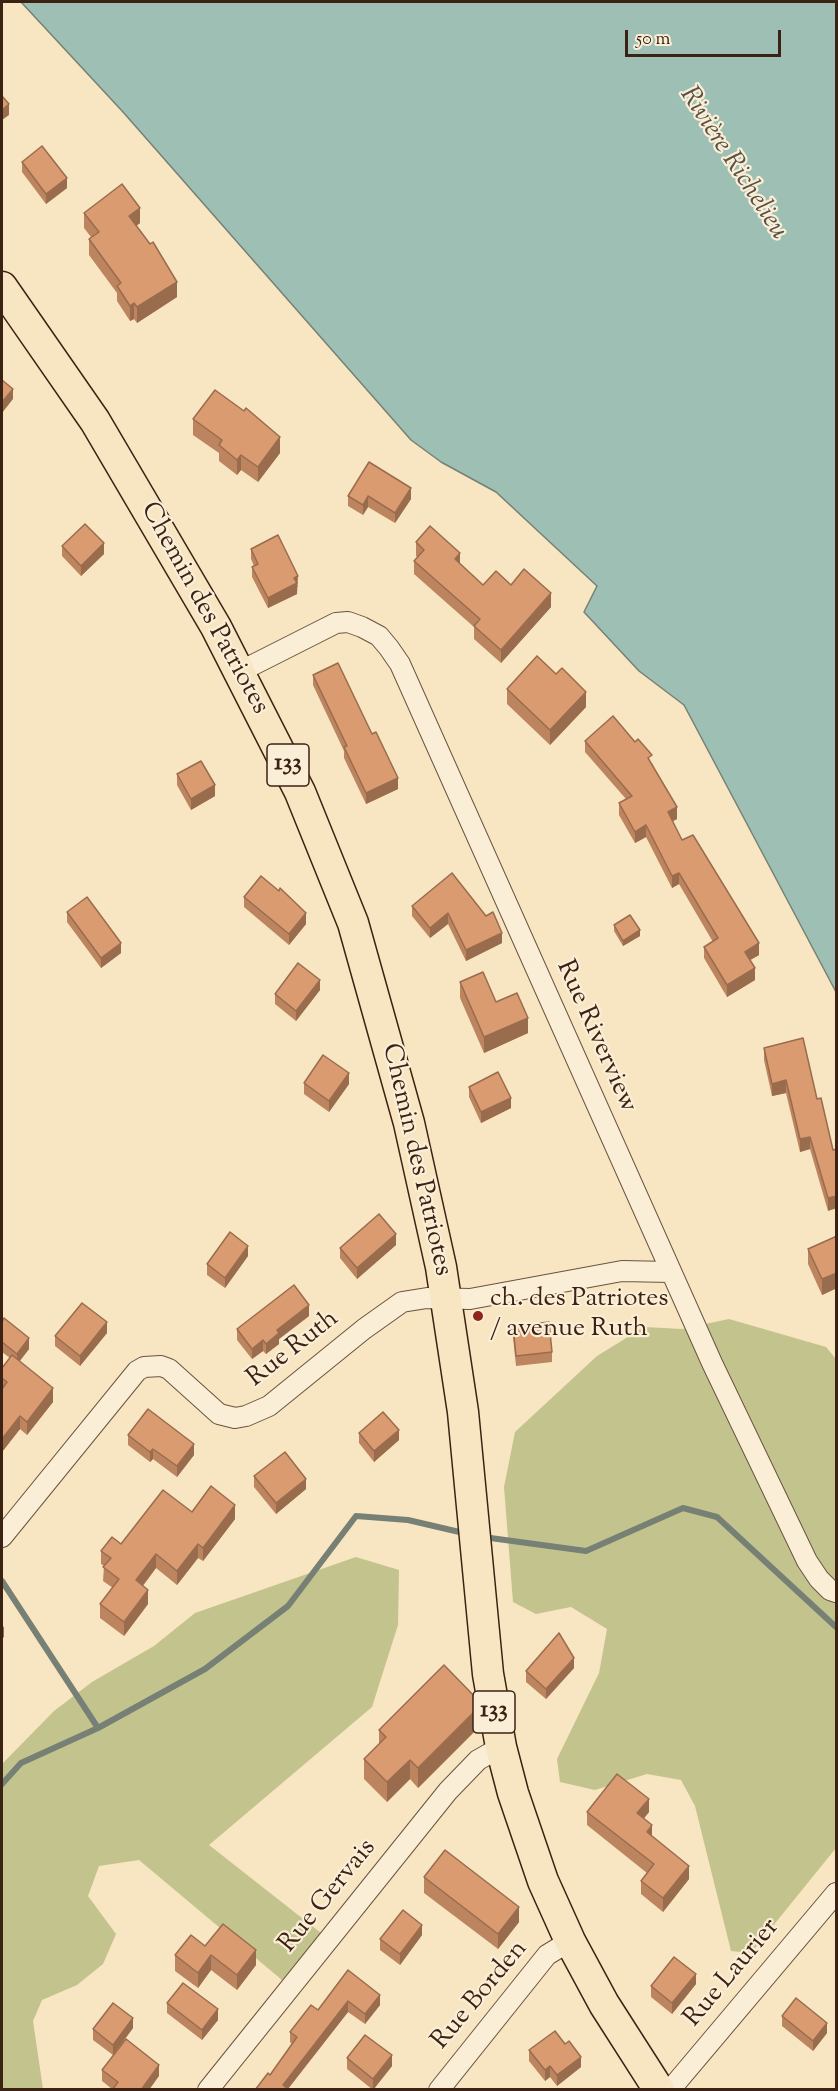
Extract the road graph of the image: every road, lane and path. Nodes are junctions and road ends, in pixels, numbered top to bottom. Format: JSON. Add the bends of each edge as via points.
{"nodes":[{"id":1,"x":2,"y":287,"type":"edge"},
{"id":2,"x":239,"y":672,"type":"junction"},
{"id":3,"x":670,"y":1272,"type":"junction"},
{"id":4,"x":447,"y":1299,"type":"junction"},
{"id":5,"x":2,"y":1537,"type":"edge"},
{"id":6,"x":837,"y":1592,"type":"edge"},
{"id":7,"x":501,"y":1748,"type":"junction"},
{"id":8,"x":837,"y":1893,"type":"edge"},
{"id":9,"x":570,"y":1941,"type":"junction"},
{"id":10,"x":208,"y":2090,"type":"edge"},
{"id":11,"x":439,"y":2090,"type":"edge"},
{"id":12,"x":659,"y":2090,"type":"edge"},
{"id":13,"x":670,"y":2090,"type":"edge"}],
"edges":[{"from":1,"to":2,"type":"main road","name":"Chemin des Patriotes","number":"133","via":[[95,421]]},
{"from":2,"to":3,"type":"street","name":"Rue Riverview","via":[[336,623],[362,627],[379,636],[389,648],[400,664]]},
{"from":2,"to":4,"type":"main road","name":"Chemin des Patriotes","number":"133","via":[[300,792],[357,934],[412,1133]]},
{"from":3,"to":4,"type":"street","name":"Rue Ruth","via":[[602,1273],[470,1299]]},
{"from":3,"to":6,"type":"street","name":"Rue Riverview","via":[[807,1561],[819,1579]]},
{"from":4,"to":5,"type":"street","name":"Rue Ruth","via":[[402,1302],[269,1406],[246,1416],[219,1414],[169,1369],[144,1366]]},
{"from":4,"to":7,"type":"main road","name":"Chemin des Patriotes","number":"133","via":[[463,1413],[488,1674]]},
{"from":7,"to":9,"type":"main road","name":"Chemin des Patriotes","number":"133","via":[[527,1839]]},
{"from":7,"to":10,"type":"street","name":"Rue Gervais","via":[[478,1760],[448,1791]]},
{"from":8,"to":13,"type":"street","name":"Rue Laurier"},
{"from":9,"to":11,"type":"street","name":"Rue Borden","via":[[547,1955]]},
{"from":9,"to":12,"type":"main road","name":"Chemin des Patriotes","number":"133","via":[[604,2004]]}]}
